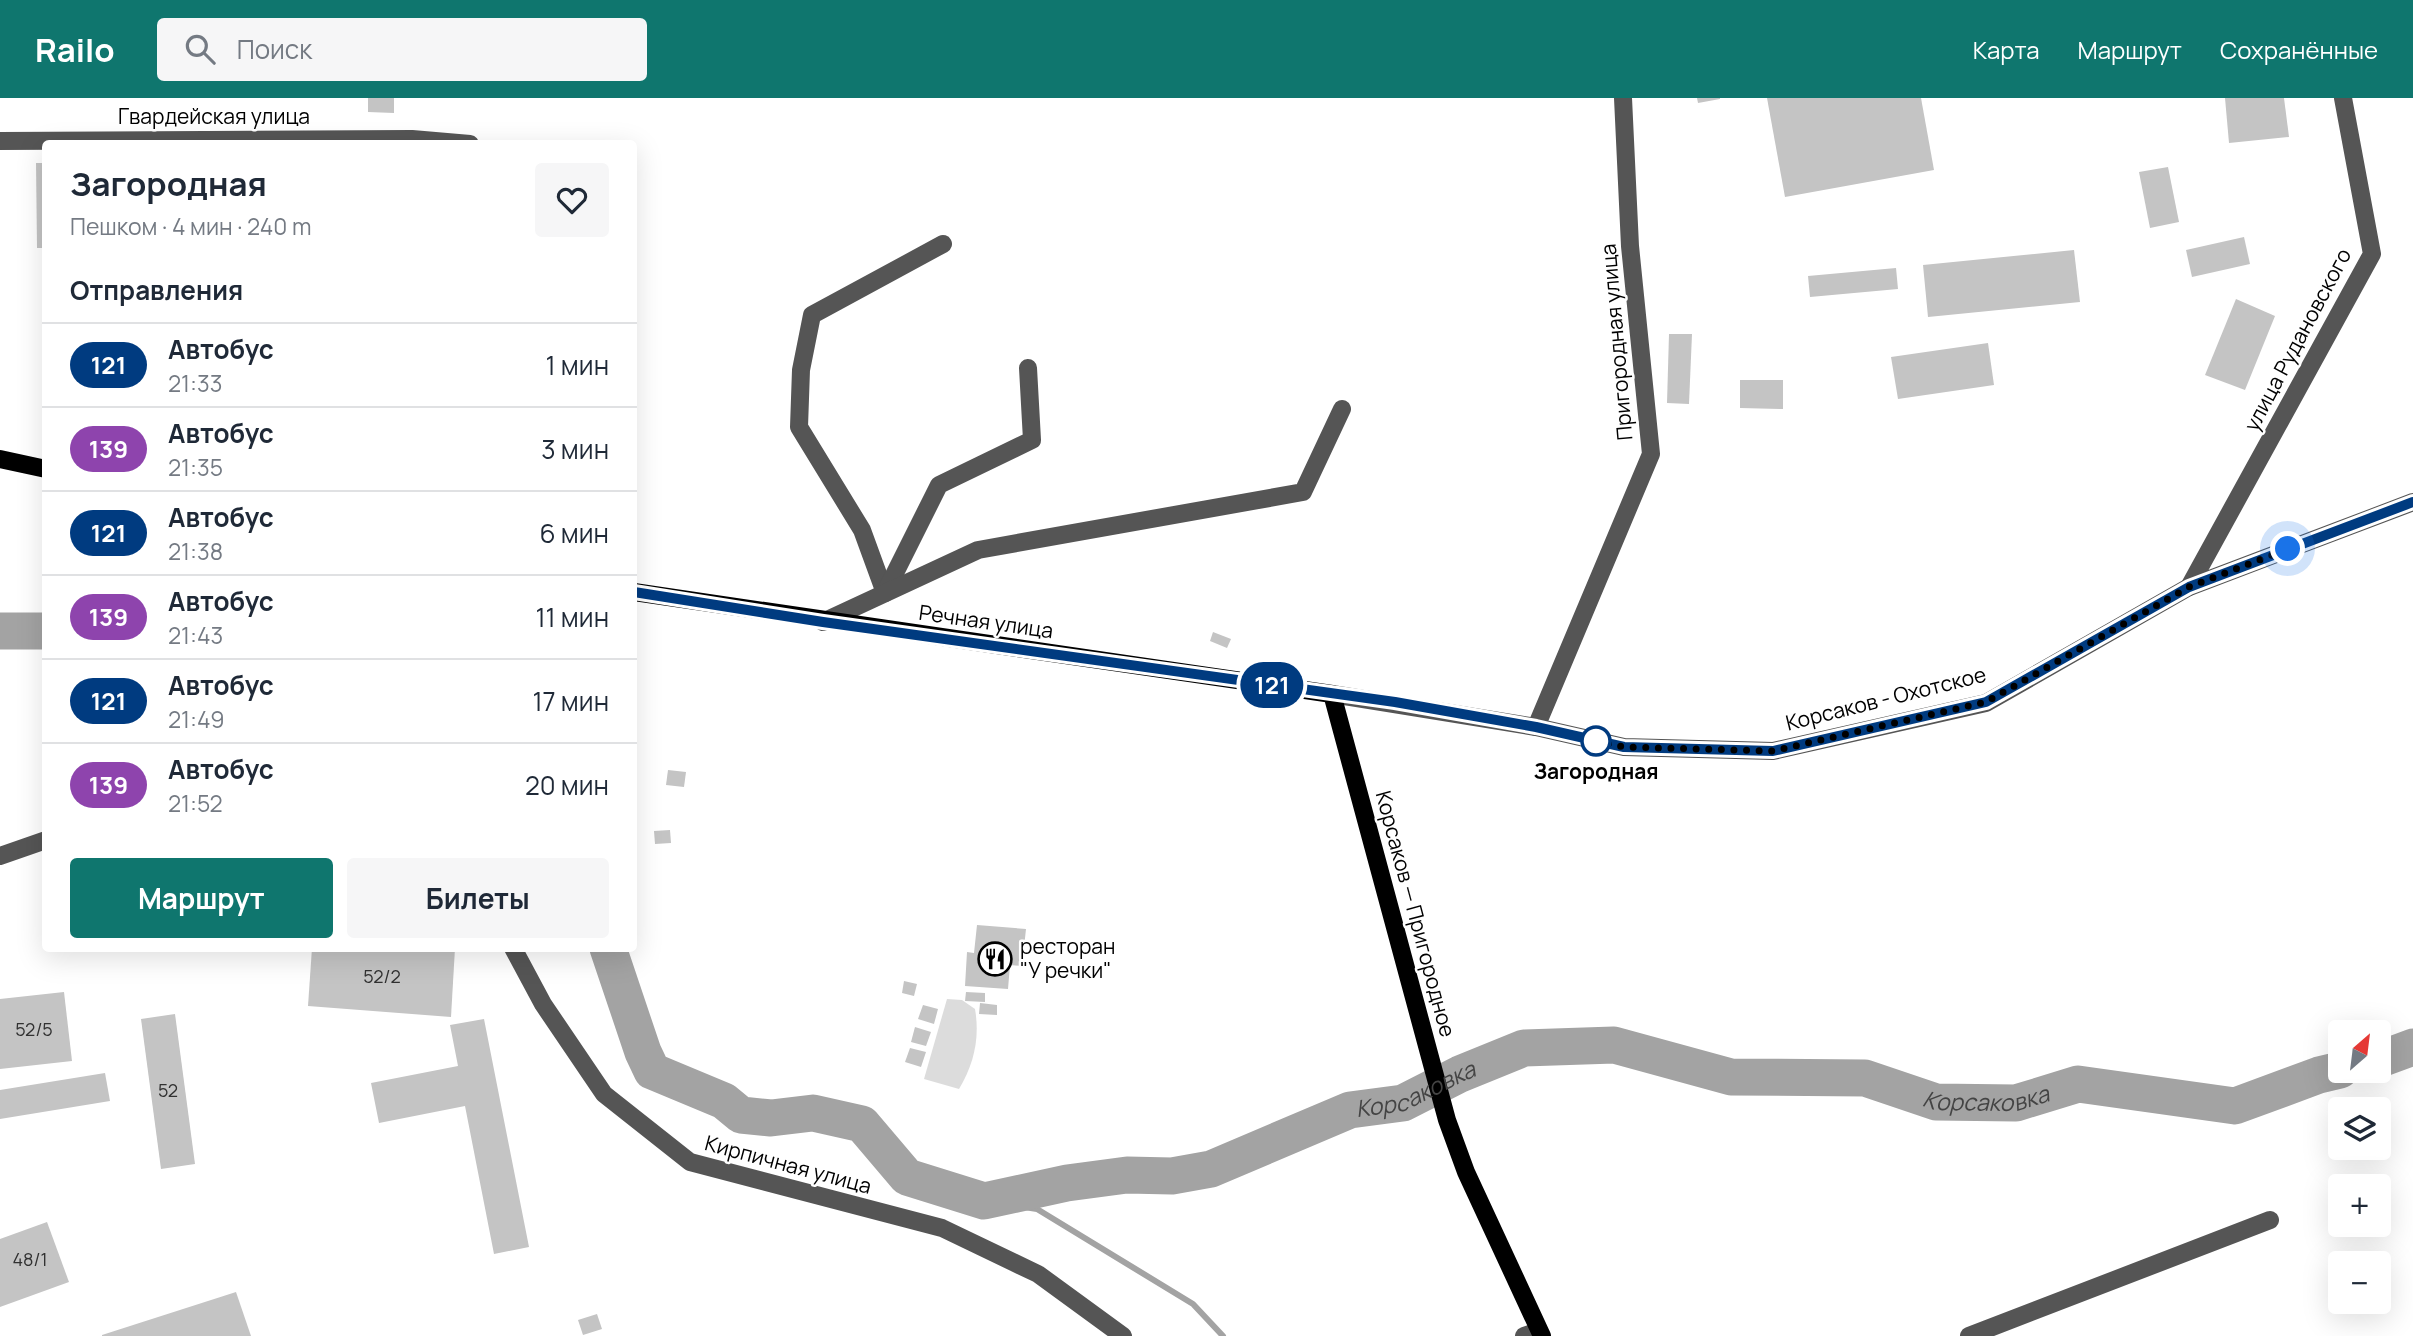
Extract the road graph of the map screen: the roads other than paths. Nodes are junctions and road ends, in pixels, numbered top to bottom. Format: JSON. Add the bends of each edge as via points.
{"nodes":[{"id":1,"x":1623,"y":98,"type":"edge"},
{"id":2,"x":2343,"y":98,"type":"edge"},
{"id":3,"x":206,"y":140,"type":"edge"},
{"id":4,"x":424,"y":140,"type":"edge"},
{"id":5,"x":0,"y":141,"type":"edge"},
{"id":6,"x":42,"y":141,"type":"edge"},
{"id":7,"x":943,"y":244,"type":"dead end"},
{"id":8,"x":1028,"y":368,"type":"dead end"},
{"id":9,"x":1342,"y":409,"type":"dead end"},
{"id":10,"x":0,"y":459,"type":"edge"},
{"id":11,"x":42,"y":468,"type":"edge"},
{"id":12,"x":2413,"y":502,"type":"edge"},
{"id":13,"x":2189,"y":587,"type":"junction"},
{"id":14,"x":637,"y":592,"type":"edge"},
{"id":15,"x":885,"y":593,"type":"junction"},
{"id":16,"x":823,"y":622,"type":"junction"},
{"id":17,"x":1332,"y":694,"type":"junction"},
{"id":18,"x":1536,"y":727,"type":"junction"},
{"id":19,"x":42,"y":840,"type":"edge"},
{"id":20,"x":0,"y":856,"type":"edge"},
{"id":21,"x":515,"y":952,"type":"edge"},
{"id":22,"x":2270,"y":1220,"type":"dead end"},
{"id":23,"x":1535,"y":1334,"type":"edge"},
{"id":24,"x":1123,"y":1336,"type":"edge"},
{"id":25,"x":1969,"y":1336,"type":"edge"}],
"edges":[{"from":1,"to":18,"type":"street","name":"Пригородная улица","via":[[1630,246],[1651,453]]},
{"from":2,"to":13,"type":"street","name":"улица Рудановского","via":[[2372,254]]},
{"from":3,"to":4,"type":"street","name":"Гвардейская улица"},
{"from":5,"to":6,"type":"street","name":"Гвардейская улица"},
{"from":7,"to":15,"type":"street","via":[[812,314],[801,370],[799,427],[862,530]]},
{"from":8,"to":15,"type":"street","via":[[1032,440],[939,485]]},
{"from":9,"to":15,"type":"street","via":[[1303,492],[978,550]]},
{"from":10,"to":11,"type":"main road"},
{"from":12,"to":13,"type":"street","name":"Корсаков - Охотское"},
{"from":13,"to":18,"type":"street","name":"Корсаков - Охотское","via":[[1986,702],[1773,751],[1624,747]]},
{"from":14,"to":16,"type":"main road","name":"Речная улица"},
{"from":15,"to":16,"type":"street"},
{"from":16,"to":17,"type":"main road","name":"Речная улица"},
{"from":17,"to":18,"type":"street","name":"Корсаков - Охотское"},
{"from":17,"to":23,"type":"main road","name":"Корсаков — Пригородное","via":[[1447,1120]]},
{"from":19,"to":20,"type":"street"},
{"from":21,"to":24,"type":"street","name":"Кирпичная улица","via":[[543,1004],[604,1094],[690,1163],[942,1228],[1038,1274]]},
{"from":22,"to":25,"type":"street"}]}
